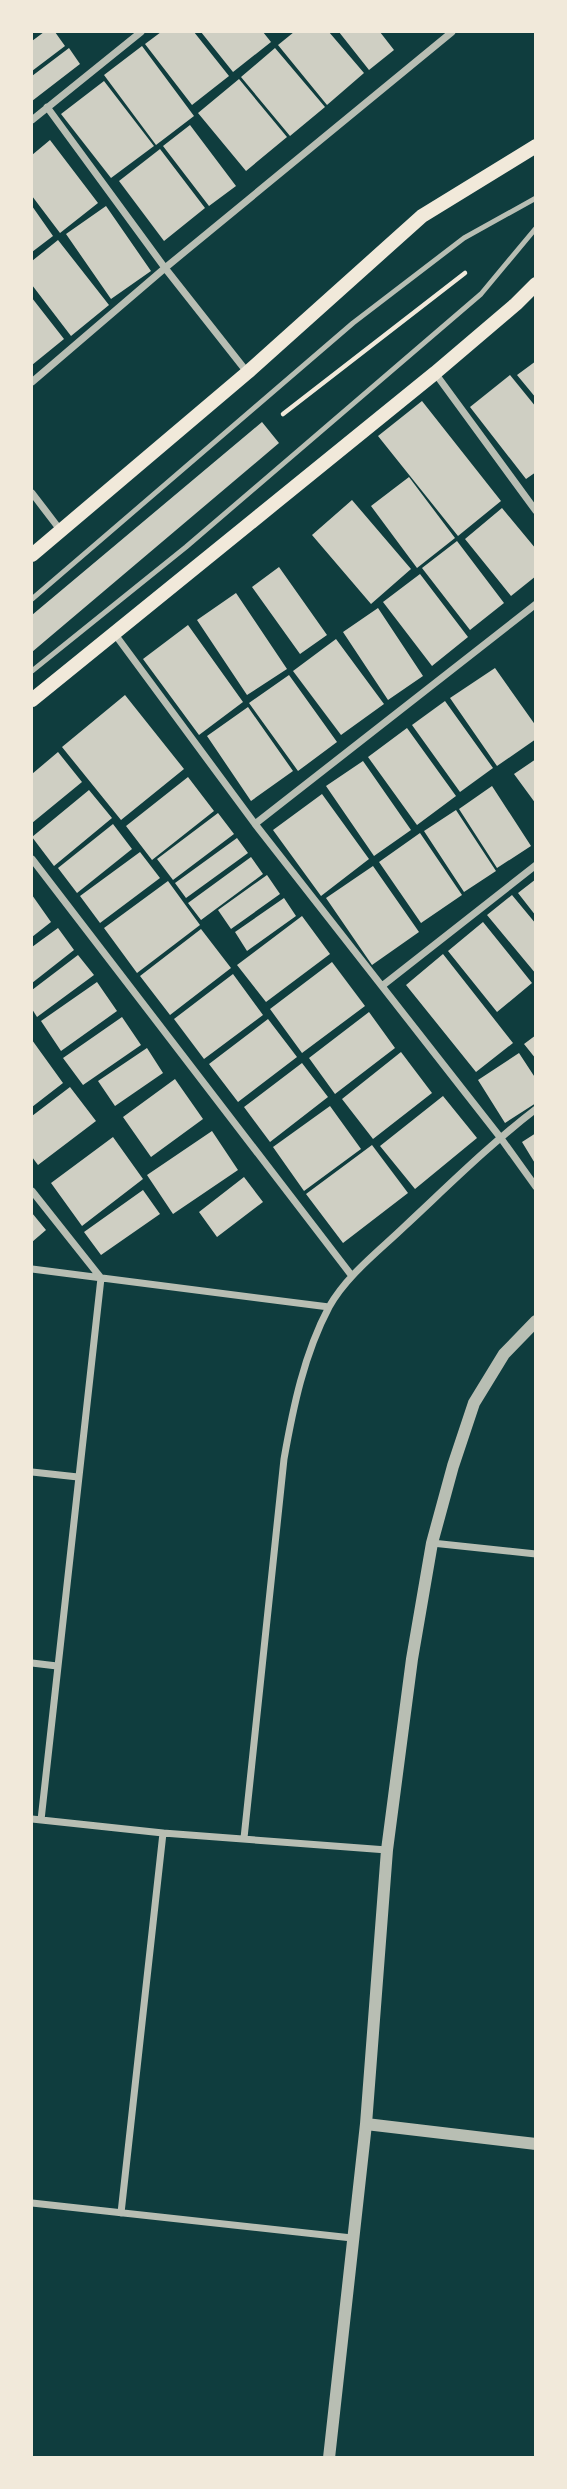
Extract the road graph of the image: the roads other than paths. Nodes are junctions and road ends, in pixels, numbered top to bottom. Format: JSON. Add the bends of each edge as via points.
{"nodes":[{"id":1,"x":141,"y":32,"type":"edge"},
{"id":2,"x":452,"y":32,"type":"edge"},
{"id":3,"x":47,"y":107,"type":"junction"},
{"id":4,"x":32,"y":120,"type":"edge"},
{"id":5,"x":536,"y":146,"type":"edge"},
{"id":6,"x":536,"y":198,"type":"edge"},
{"id":7,"x":536,"y":228,"type":"edge"},
{"id":8,"x":165,"y":268,"type":"junction"},
{"id":9,"x":536,"y":284,"type":"edge"},
{"id":10,"x":248,"y":372,"type":"junction"},
{"id":11,"x":435,"y":373,"type":"junction"},
{"id":12,"x":32,"y":382,"type":"edge"},
{"id":13,"x":32,"y":493,"type":"edge"},
{"id":14,"x":536,"y":511,"type":"edge"},
{"id":15,"x":61,"y":531,"type":"junction"},
{"id":16,"x":32,"y":555,"type":"edge"},
{"id":17,"x":32,"y":599,"type":"edge"},
{"id":18,"x":536,"y":604,"type":"edge"},
{"id":19,"x":114,"y":632,"type":"junction"},
{"id":20,"x":32,"y":671,"type":"edge"},
{"id":21,"x":32,"y":700,"type":"edge"},
{"id":22,"x":255,"y":824,"type":"junction"},
{"id":23,"x":32,"y":859,"type":"edge"},
{"id":24,"x":536,"y":865,"type":"edge"},
{"id":25,"x":382,"y":986,"type":"junction"},
{"id":26,"x":536,"y":1109,"type":"edge"},
{"id":27,"x":500,"y":1137,"type":"junction"},
{"id":28,"x":536,"y":1187,"type":"edge"},
{"id":29,"x":32,"y":1191,"type":"edge"},
{"id":30,"x":32,"y":1269,"type":"edge"},
{"id":31,"x":352,"y":1276,"type":"junction"},
{"id":32,"x":101,"y":1278,"type":"junction"},
{"id":33,"x":329,"y":1307,"type":"junction"},
{"id":34,"x":534,"y":1323,"type":"edge"},
{"id":35,"x":32,"y":1472,"type":"edge"},
{"id":36,"x":78,"y":1477,"type":"junction"},
{"id":37,"x":432,"y":1543,"type":"junction"},
{"id":38,"x":536,"y":1555,"type":"edge"},
{"id":39,"x":32,"y":1663,"type":"edge"},
{"id":40,"x":57,"y":1666,"type":"junction"},
{"id":41,"x":32,"y":1819,"type":"edge"},
{"id":42,"x":41,"y":1820,"type":"junction"},
{"id":43,"x":163,"y":1833,"type":"junction"},
{"id":44,"x":244,"y":1838,"type":"junction"},
{"id":45,"x":387,"y":1850,"type":"junction"},
{"id":46,"x":366,"y":2124,"type":"junction"},
{"id":47,"x":536,"y":2144,"type":"edge"},
{"id":48,"x":32,"y":2203,"type":"edge"},
{"id":49,"x":121,"y":2213,"type":"junction"},
{"id":50,"x":352,"y":2238,"type":"junction"},
{"id":51,"x":329,"y":2458,"type":"edge"}],
"edges":[{"from":1,"to":3,"type":"street"},
{"from":2,"to":8,"type":"street"},
{"from":3,"to":4,"type":"street"},
{"from":3,"to":8,"type":"street"},
{"from":5,"to":10,"type":"main road","via":[[422,216]]},
{"from":6,"to":17,"type":"lane","via":[[464,239],[353,323]]},
{"from":7,"to":20,"type":"lane","via":[[481,294],[186,547]]},
{"from":8,"to":10,"type":"street"},
{"from":8,"to":12,"type":"street"},
{"from":9,"to":11,"type":"main road"},
{"from":10,"to":15,"type":"main road"},
{"from":11,"to":14,"type":"street"},
{"from":11,"to":19,"type":"main road"},
{"from":13,"to":15,"type":"street"},
{"from":15,"to":16,"type":"main road"},
{"from":18,"to":22,"type":"street"},
{"from":19,"to":21,"type":"main road"},
{"from":19,"to":22,"type":"street"},
{"from":22,"to":25,"type":"street"},
{"from":23,"to":31,"type":"street"},
{"from":24,"to":25,"type":"street"},
{"from":25,"to":27,"type":"street"},
{"from":26,"to":27,"type":"street"},
{"from":27,"to":28,"type":"street"},
{"from":27,"to":31,"type":"street"},
{"from":29,"to":32,"type":"street"},
{"from":30,"to":32,"type":"street"},
{"from":31,"to":33,"type":"street"},
{"from":32,"to":33,"type":"street"},
{"from":32,"to":36,"type":"street"},
{"from":33,"to":44,"type":"street","via":[[303,1371],[284,1460]]},
{"from":34,"to":37,"type":"street","via":[[504,1354],[474,1404]]},
{"from":35,"to":36,"type":"street"},
{"from":36,"to":40,"type":"street"},
{"from":37,"to":38,"type":"street"},
{"from":37,"to":45,"type":"street"},
{"from":39,"to":40,"type":"street"},
{"from":40,"to":42,"type":"street"},
{"from":41,"to":42,"type":"street"},
{"from":42,"to":43,"type":"street"},
{"from":43,"to":44,"type":"street"},
{"from":43,"to":49,"type":"street"},
{"from":44,"to":45,"type":"street"},
{"from":45,"to":46,"type":"street"},
{"from":46,"to":47,"type":"street"},
{"from":46,"to":50,"type":"street"},
{"from":48,"to":49,"type":"street"},
{"from":49,"to":50,"type":"street"},
{"from":50,"to":51,"type":"street"}]}
